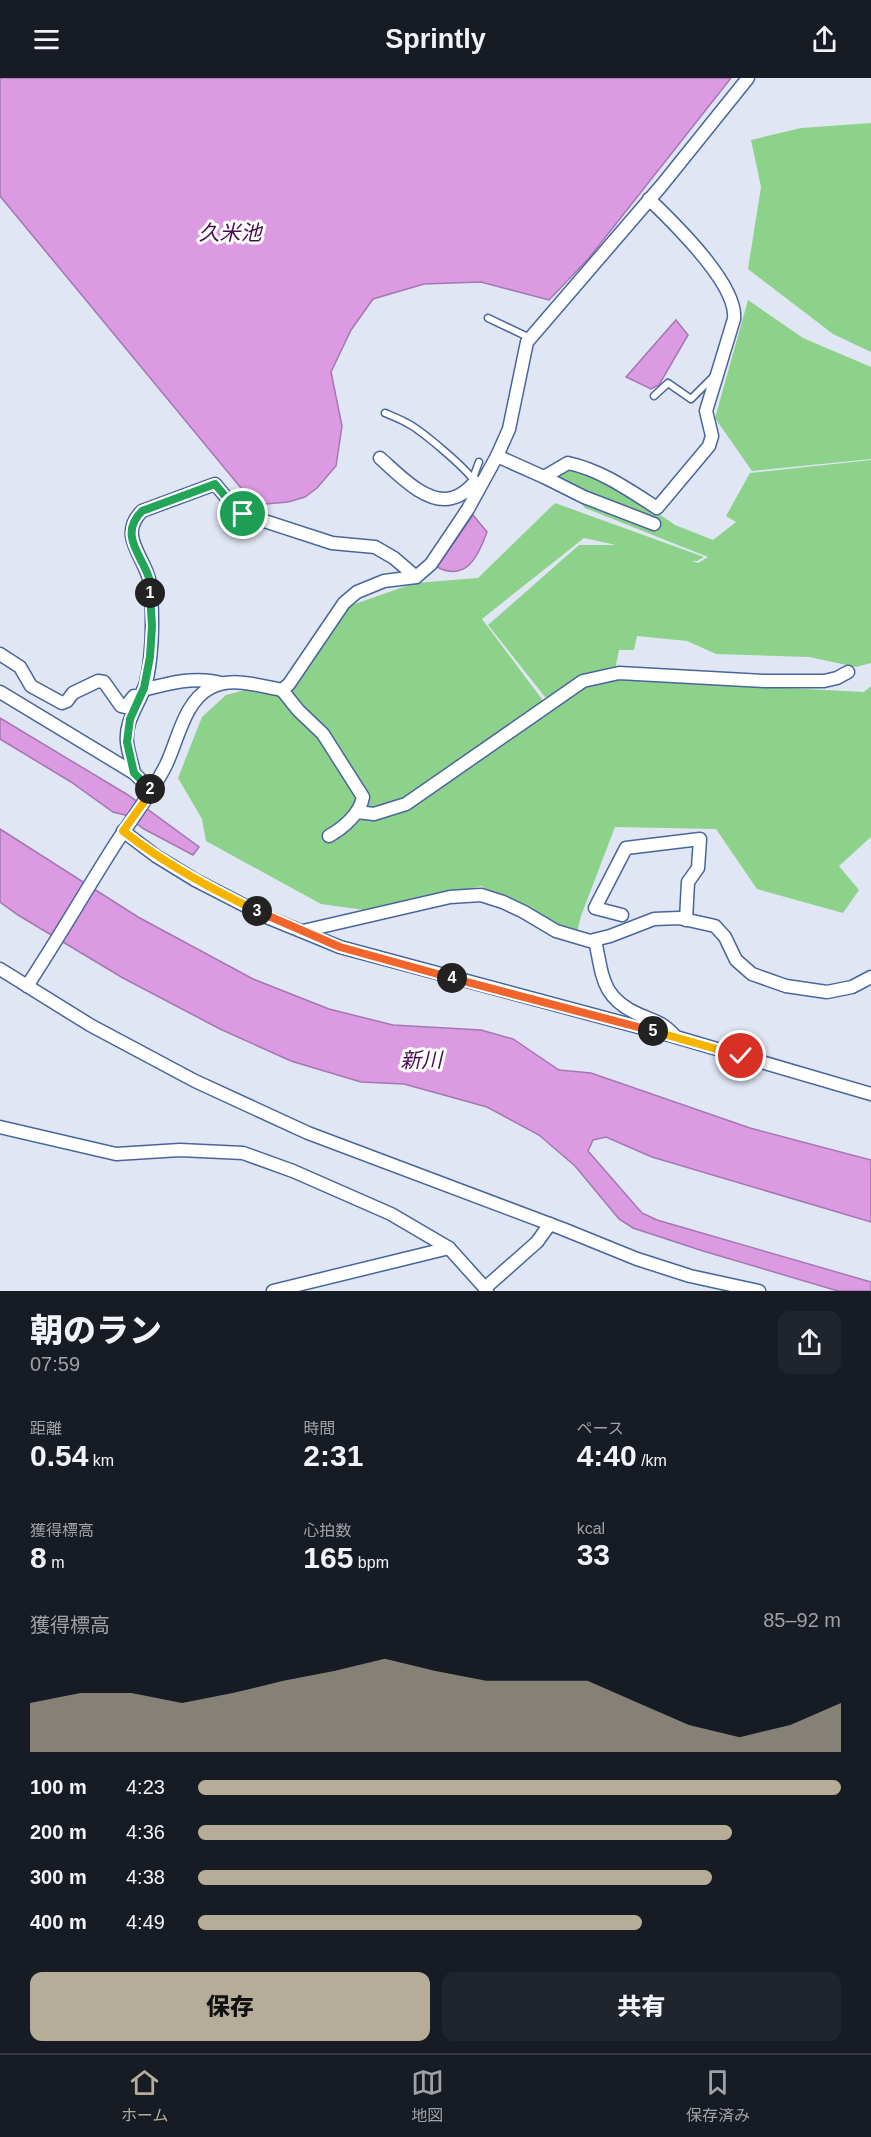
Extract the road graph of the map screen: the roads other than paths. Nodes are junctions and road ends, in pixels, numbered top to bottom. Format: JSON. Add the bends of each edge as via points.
{"nodes":[{"id":1,"x":748,"y":78,"type":"edge"},
{"id":2,"x":649,"y":199,"type":"junction"},
{"id":3,"x":488,"y":318,"type":"dead end"},
{"id":4,"x":530,"y":338,"type":"junction"},
{"id":5,"x":718,"y":373,"type":"junction"},
{"id":6,"x":654,"y":396,"type":"dead end"},
{"id":7,"x":385,"y":413,"type":"dead end"},
{"id":8,"x":498,"y":456,"type":"junction"},
{"id":9,"x":380,"y":458,"type":"dead end"},
{"id":10,"x":479,"y":462,"type":"dead end"},
{"id":11,"x":544,"y":477,"type":"junction"},
{"id":12,"x":476,"y":483,"type":"junction"},
{"id":13,"x":654,"y":524,"type":"dead end"},
{"id":14,"x":416,"y":577,"type":"junction"},
{"id":15,"x":0,"y":654,"type":"edge"},
{"id":16,"x":848,"y":672,"type":"dead end"},
{"id":17,"x":225,"y":684,"type":"junction"},
{"id":18,"x":144,"y":689,"type":"junction"},
{"id":19,"x":282,"y":690,"type":"junction"},
{"id":20,"x":1,"y":692,"type":"edge"},
{"id":21,"x":134,"y":773,"type":"junction"},
{"id":22,"x":152,"y":791,"type":"junction"},
{"id":23,"x":357,"y":812,"type":"junction"},
{"id":24,"x":123,"y":832,"type":"junction"},
{"id":25,"x":329,"y":836,"type":"dead end"},
{"id":26,"x":622,"y":915,"type":"dead end"},
{"id":27,"x":686,"y":920,"type":"junction"},
{"id":28,"x":303,"y":931,"type":"junction"},
{"id":29,"x":595,"y":940,"type":"junction"},
{"id":30,"x":1,"y":970,"type":"edge"},
{"id":31,"x":871,"y":977,"type":"edge"},
{"id":32,"x":30,"y":981,"type":"junction"},
{"id":33,"x":676,"y":1037,"type":"junction"},
{"id":34,"x":871,"y":1094,"type":"edge"},
{"id":35,"x":0,"y":1127,"type":"edge"},
{"id":36,"x":550,"y":1224,"type":"junction"},
{"id":37,"x":449,"y":1248,"type":"junction"},
{"id":38,"x":690,"y":1276,"type":"junction"},
{"id":39,"x":486,"y":1289,"type":"edge"},
{"id":40,"x":273,"y":1291,"type":"edge"},
{"id":41,"x":715,"y":1291,"type":"edge"},
{"id":42,"x":759,"y":1291,"type":"edge"}],
"edges":[{"from":1,"to":2,"type":"street"},
{"from":2,"to":4,"type":"street"},
{"from":2,"to":5,"type":"street","via":[[706,259],[735,308]]},
{"from":3,"to":4,"type":"lane"},
{"from":4,"to":8,"type":"street","via":[[524,350],[509,429]]},
{"from":5,"to":6,"type":"lane","via":[[691,399],[668,382]]},
{"from":5,"to":11,"type":"street","via":[[706,411],[711,441],[657,508],[620,484],[581,466],[568,463]]},
{"from":7,"to":12,"type":"lane","via":[[413,426]]},
{"from":8,"to":11,"type":"street"},
{"from":8,"to":12,"type":"street"},
{"from":9,"to":12,"type":"street","via":[[411,485],[437,498],[451,499]]},
{"from":10,"to":12,"type":"lane"},
{"from":11,"to":13,"type":"street"},
{"from":12,"to":14,"type":"street","via":[[444,547]]},
{"from":14,"to":18,"type":"street","via":[[375,547],[332,543],[243,514],[215,484],[152,507],[139,514],[132,536],[150,590],[152,626]]},
{"from":14,"to":19,"type":"street","via":[[384,581],[357,592],[344,603]]},
{"from":15,"to":18,"type":"street","via":[[20,667],[31,686],[62,703],[90,683],[102,681],[125,707]]},
{"from":16,"to":23,"type":"street","via":[[824,681],[619,673],[583,681],[406,804],[374,814]]},
{"from":17,"to":18,"type":"street","via":[[190,680]]},
{"from":17,"to":19,"type":"street","via":[[245,683]]},
{"from":17,"to":22,"type":"street","via":[[213,686],[193,704]]},
{"from":18,"to":21,"type":"street","via":[[127,731]]},
{"from":19,"to":23,"type":"street","via":[[323,734],[363,797]]},
{"from":20,"to":21,"type":"street"},
{"from":21,"to":22,"type":"street"},
{"from":22,"to":24,"type":"street"},
{"from":23,"to":25,"type":"street"},
{"from":24,"to":28,"type":"street","via":[[195,880]]},
{"from":24,"to":32,"type":"street"},
{"from":26,"to":27,"type":"street","via":[[595,908],[626,848],[700,838],[698,868],[688,882]]},
{"from":27,"to":29,"type":"street","via":[[654,919]]},
{"from":27,"to":31,"type":"street","via":[[715,926],[736,960],[752,974],[786,986],[828,992],[852,987]]},
{"from":28,"to":29,"type":"street","via":[[450,897],[481,895],[514,907],[556,931]]},
{"from":28,"to":33,"type":"street","via":[[340,947]]},
{"from":29,"to":33,"type":"street","via":[[607,991],[617,1003],[663,1023]]},
{"from":30,"to":32,"type":"street"},
{"from":32,"to":36,"type":"street","via":[[90,1025],[195,1081],[288,1123]]},
{"from":33,"to":34,"type":"street"},
{"from":35,"to":37,"type":"street","via":[[116,1154],[243,1152],[361,1200]]},
{"from":36,"to":38,"type":"street"},
{"from":36,"to":39,"type":"street","via":[[537,1242]]},
{"from":37,"to":39,"type":"street"},
{"from":37,"to":40,"type":"street"},
{"from":38,"to":41,"type":"street"},
{"from":38,"to":42,"type":"street"}]}
